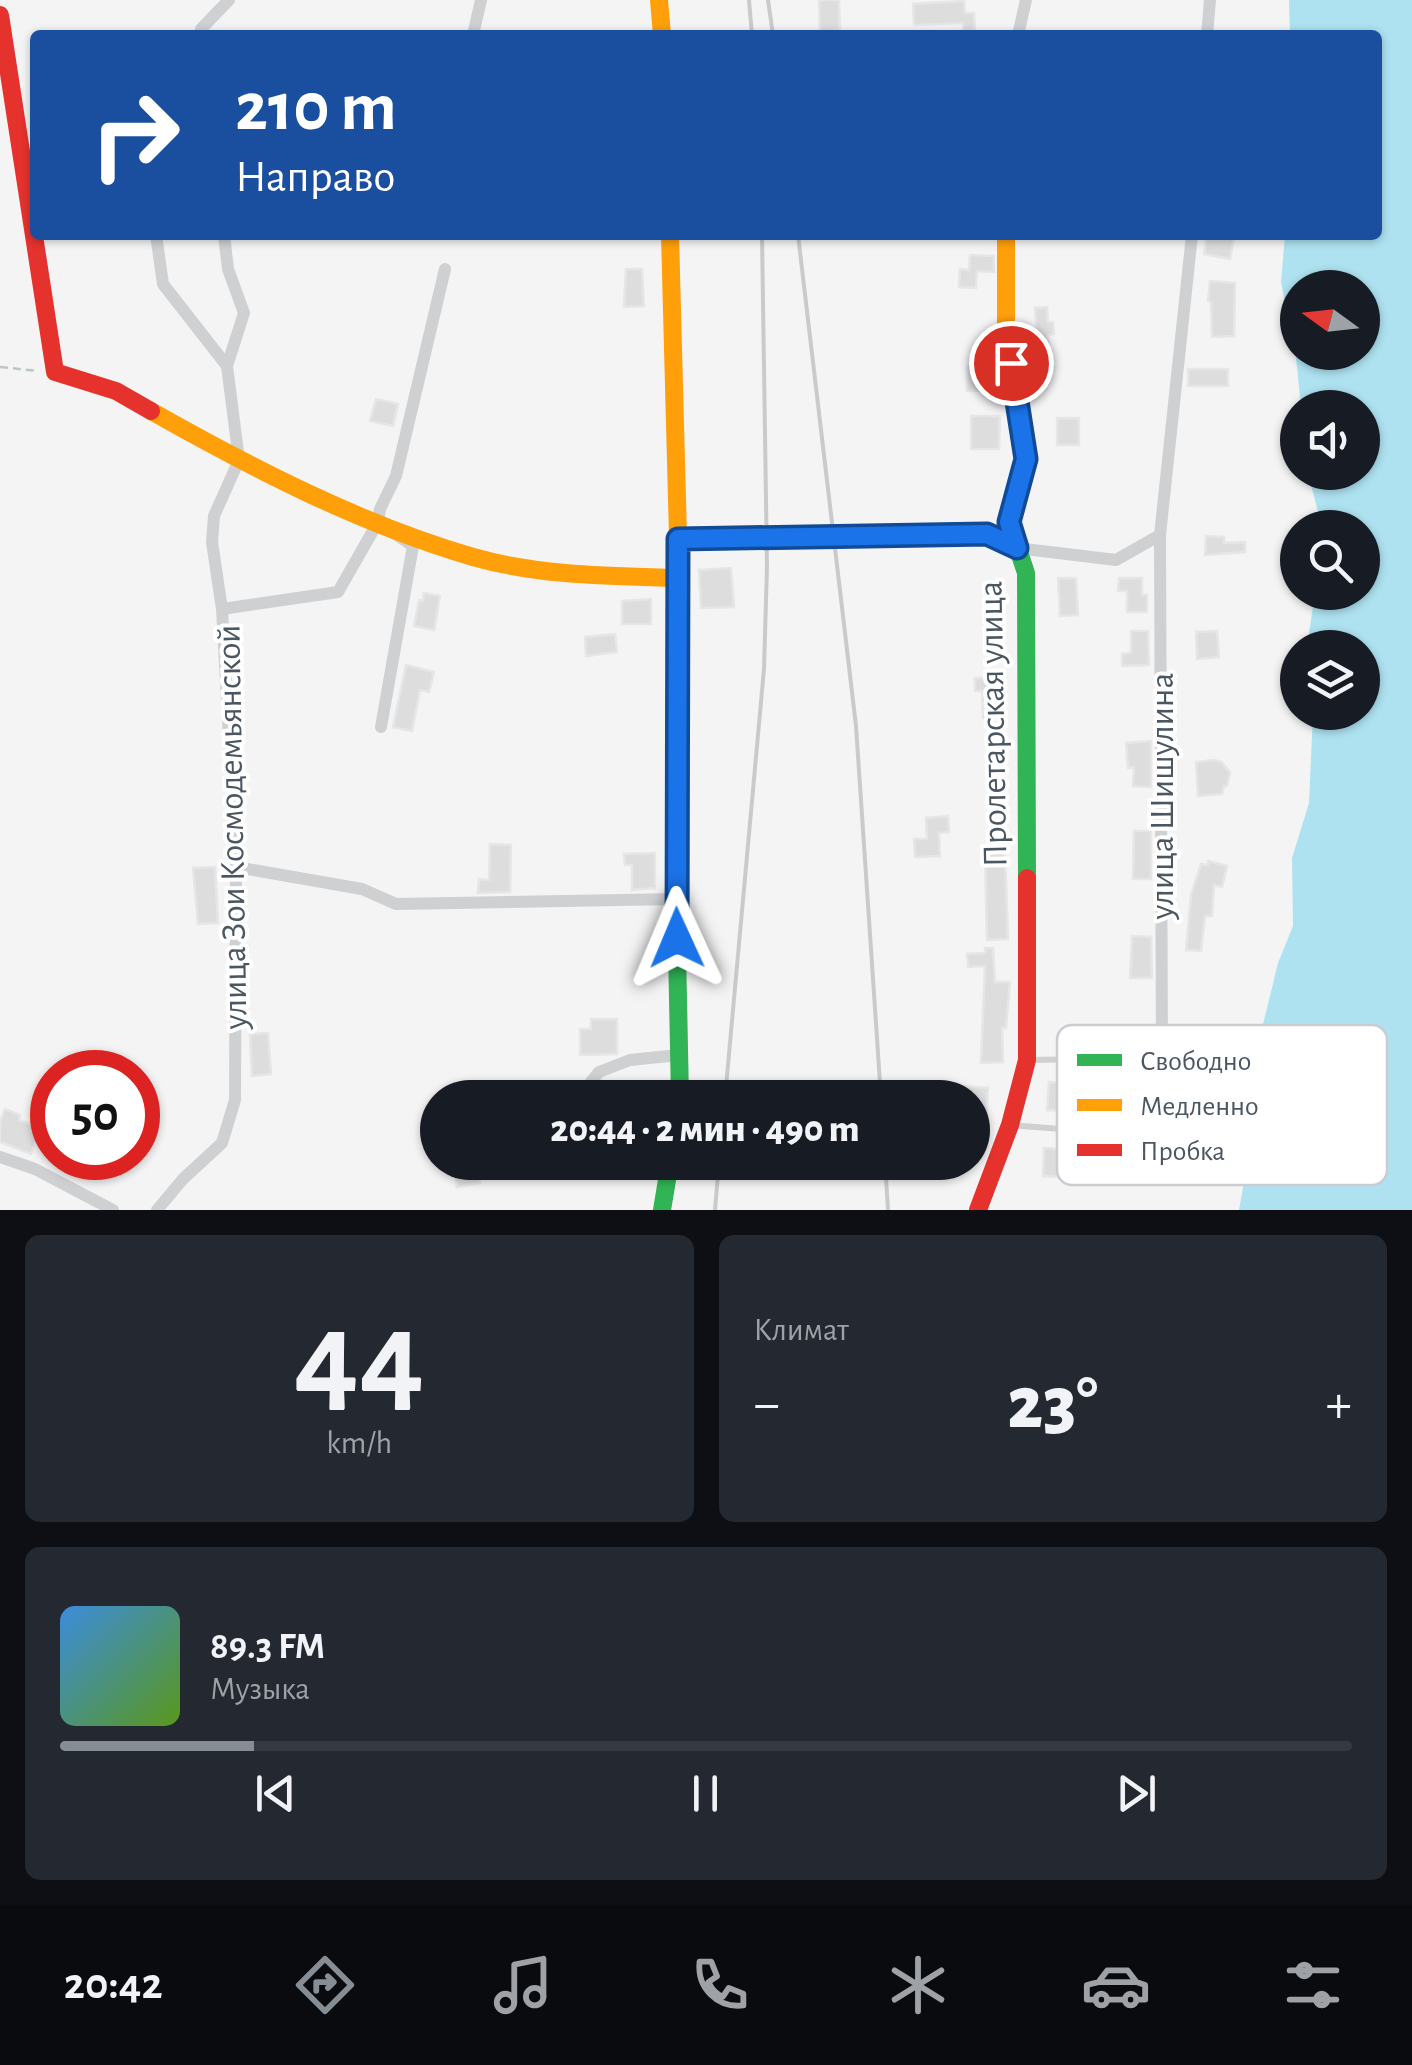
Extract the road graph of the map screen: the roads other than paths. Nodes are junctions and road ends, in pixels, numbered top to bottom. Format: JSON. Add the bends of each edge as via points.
{"nodes":[{"id":1,"x":230,"y":0,"type":"edge"},
{"id":2,"x":481,"y":0,"type":"edge"},
{"id":3,"x":659,"y":0,"type":"edge"},
{"id":4,"x":1026,"y":0,"type":"edge"},
{"id":5,"x":1210,"y":0,"type":"edge"},
{"id":6,"x":0,"y":15,"type":"edge"},
{"id":7,"x":204,"y":30,"type":"edge"},
{"id":8,"x":475,"y":30,"type":"edge"},
{"id":9,"x":662,"y":30,"type":"edge"},
{"id":10,"x":1019,"y":30,"type":"edge"},
{"id":11,"x":1207,"y":30,"type":"edge"},
{"id":12,"x":30,"y":210,"type":"edge"},
{"id":13,"x":34,"y":240,"type":"edge"},
{"id":14,"x":157,"y":240,"type":"edge"},
{"id":15,"x":225,"y":240,"type":"edge"},
{"id":16,"x":670,"y":240,"type":"edge"},
{"id":17,"x":1006,"y":240,"type":"edge"},
{"id":18,"x":1191,"y":240,"type":"edge"},
{"id":19,"x":446,"y":269,"type":"dead end"},
{"id":20,"x":227,"y":366,"type":"junction"},
{"id":21,"x":239,"y":460,"type":"junction"},
{"id":22,"x":378,"y":522,"type":"junction"},
{"id":23,"x":1160,"y":536,"type":"junction"},
{"id":24,"x":678,"y":539,"type":"junction"},
{"id":25,"x":1017,"y":548,"type":"junction"},
{"id":26,"x":679,"y":578,"type":"junction"},
{"id":27,"x":222,"y":609,"type":"junction"},
{"id":28,"x":381,"y":727,"type":"dead end"},
{"id":29,"x":236,"y":866,"type":"junction"},
{"id":30,"x":676,"y":899,"type":"junction"},
{"id":31,"x":1162,"y":1025,"type":"edge"},
{"id":32,"x":679,"y":1055,"type":"junction"},
{"id":33,"x":1027,"y":1060,"type":"junction"},
{"id":34,"x":1057,"y":1060,"type":"edge"},
{"id":35,"x":593,"y":1080,"type":"edge"},
{"id":36,"x":680,"y":1080,"type":"edge"},
{"id":37,"x":1010,"y":1125,"type":"junction"},
{"id":38,"x":1057,"y":1129,"type":"edge"},
{"id":39,"x":0,"y":1158,"type":"edge"},
{"id":40,"x":667,"y":1180,"type":"edge"},
{"id":41,"x":113,"y":1210,"type":"edge"},
{"id":42,"x":158,"y":1210,"type":"edge"},
{"id":43,"x":662,"y":1210,"type":"edge"},
{"id":44,"x":978,"y":1210,"type":"edge"}],
"edges":[{"from":1,"to":7,"type":"street"},
{"from":2,"to":8,"type":"street"},
{"from":3,"to":9,"type":"street"},
{"from":4,"to":10,"type":"street"},
{"from":5,"to":11,"type":"street"},
{"from":6,"to":12,"type":"street"},
{"from":13,"to":21,"type":"street","via":[[55,372],[116,391]]},
{"from":14,"to":20,"type":"street","via":[[163,284]]},
{"from":15,"to":20,"type":"street","via":[[244,312]]},
{"from":16,"to":24,"type":"street"},
{"from":17,"to":25,"type":"street","name":"Пролетарская улица","via":[[1006,331],[1026,459],[1009,522]]},
{"from":18,"to":23,"type":"street","name":"улица Шишулина"},
{"from":19,"to":22,"type":"street","via":[[396,476]]},
{"from":20,"to":21,"type":"street"},
{"from":21,"to":22,"type":"street"},
{"from":21,"to":27,"type":"street","via":[[214,516]]},
{"from":22,"to":26,"type":"street","via":[[474,557],[571,575]]},
{"from":22,"to":27,"type":"street","name":"улица Зои Космодемьянской","via":[[338,592]]},
{"from":22,"to":28,"type":"street","via":[[413,546]]},
{"from":23,"to":25,"type":"street","via":[[1116,560]]},
{"from":23,"to":31,"type":"street","name":"улица Шишулина"},
{"from":24,"to":25,"type":"street","bridge":true,"via":[[987,534]]},
{"from":24,"to":26,"type":"street"},
{"from":25,"to":33,"type":"street","name":"Пролетарская улица","via":[[1026,574]]},
{"from":26,"to":30,"type":"street"},
{"from":27,"to":29,"type":"street","name":"улица Зои Космодемьянской"},
{"from":29,"to":30,"type":"street","via":[[362,889],[396,904]]},
{"from":29,"to":42,"type":"street","name":"улица Зои Космодемьянской","via":[[235,1100],[222,1143]]},
{"from":30,"to":32,"type":"street"},
{"from":32,"to":35,"type":"street","via":[[630,1060]]},
{"from":32,"to":36,"type":"street"},
{"from":33,"to":34,"type":"lane"},
{"from":33,"to":37,"type":"street","name":"Пролетарская улица"},
{"from":37,"to":38,"type":"lane"},
{"from":37,"to":44,"type":"street","name":"Пролетарская улица"},
{"from":39,"to":41,"type":"street"},
{"from":40,"to":43,"type":"street"}]}
